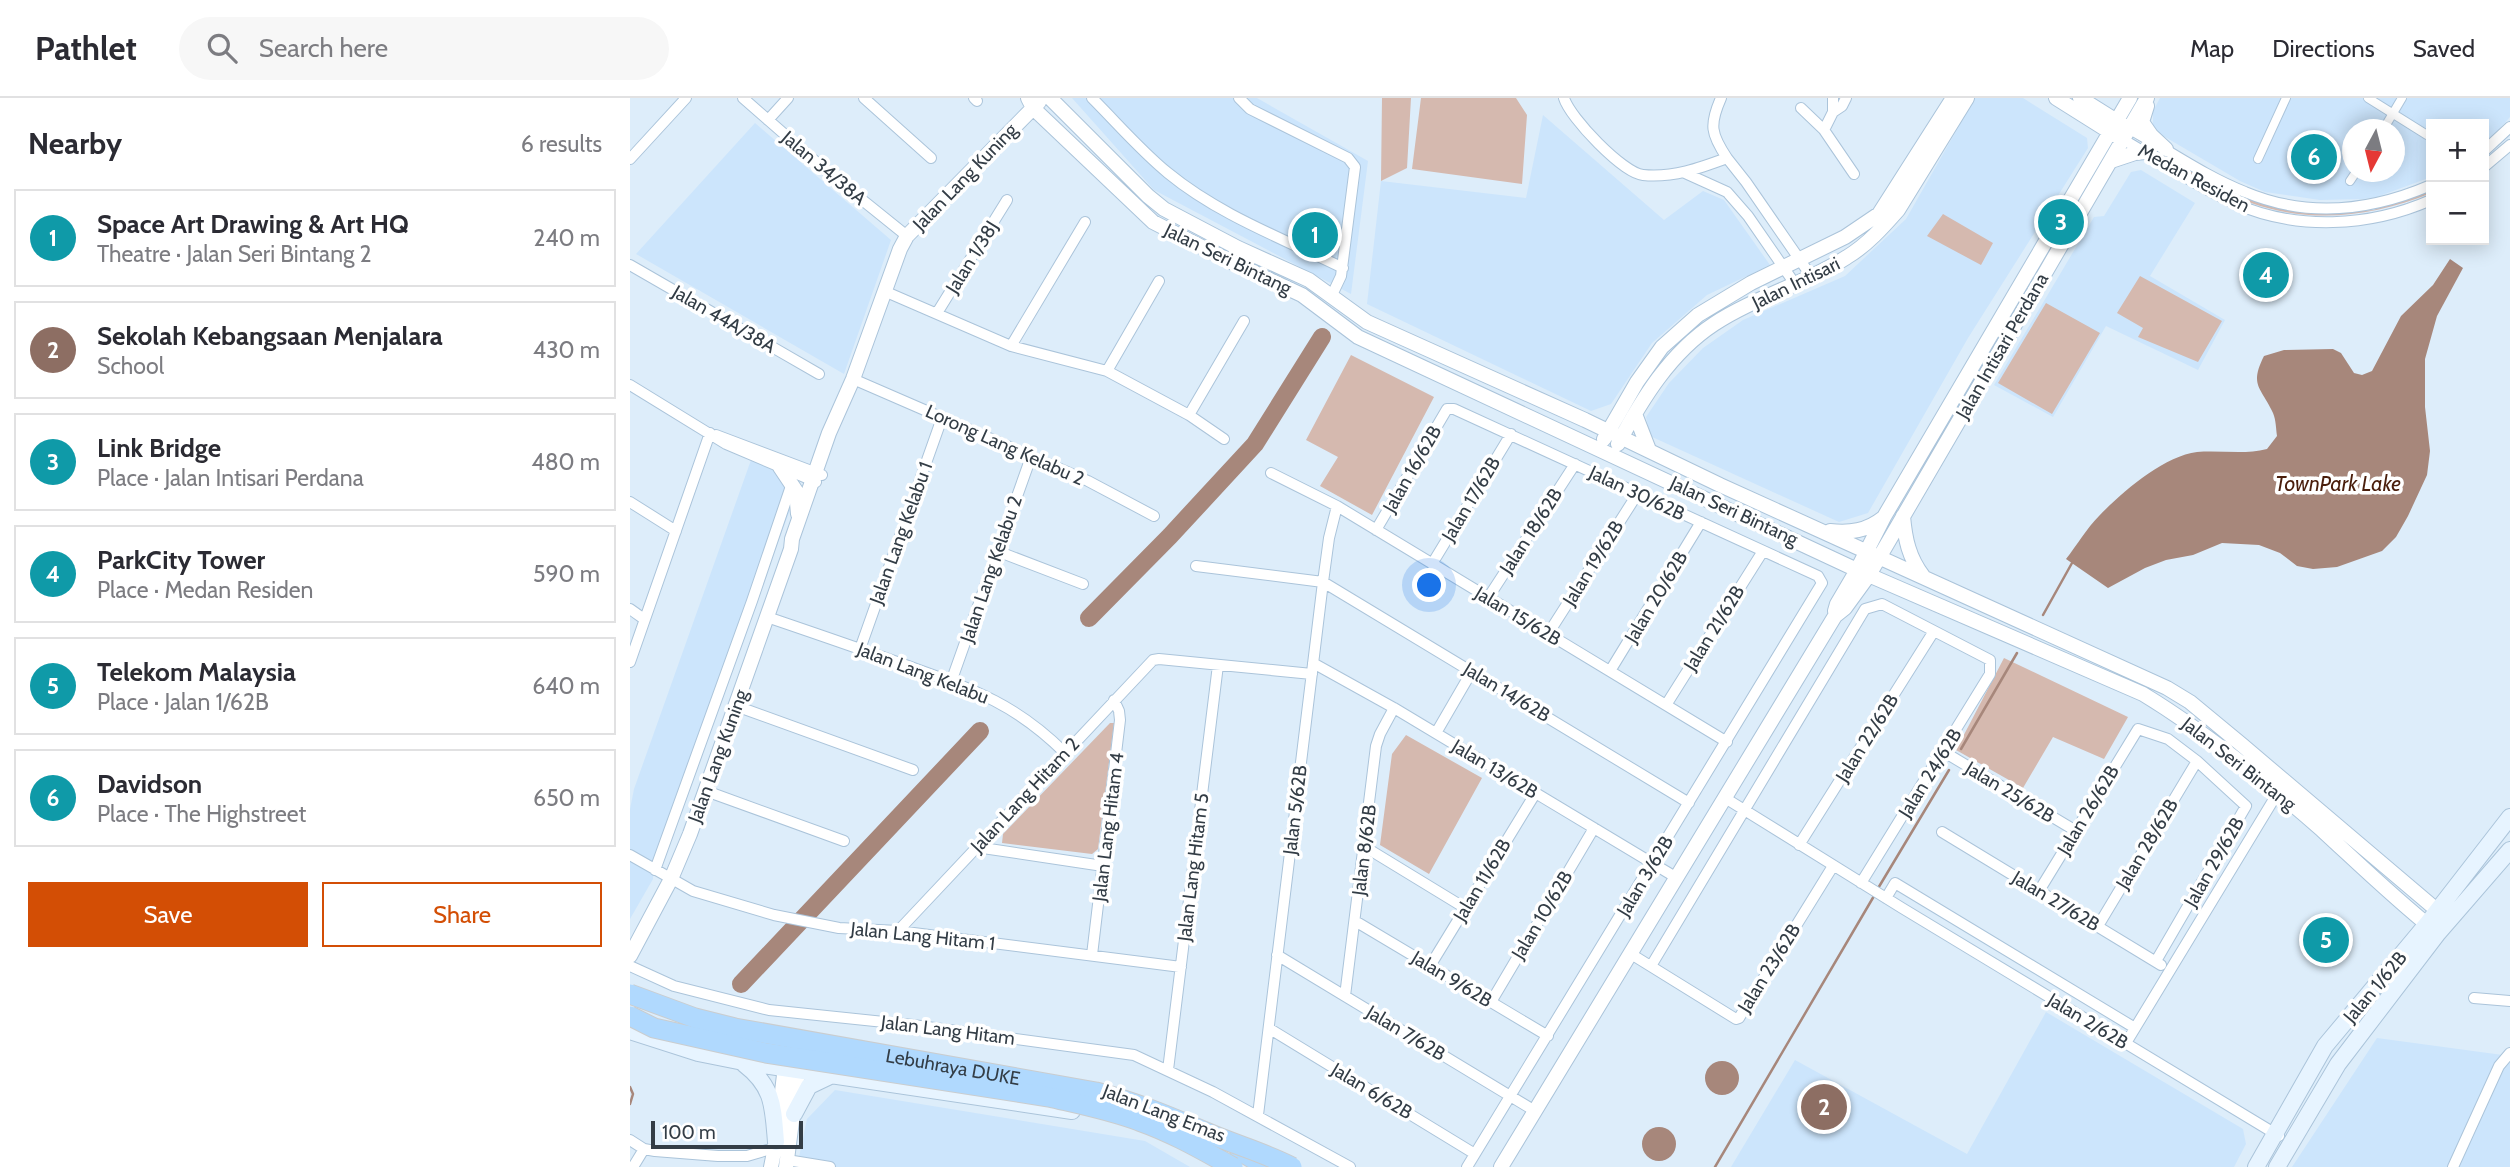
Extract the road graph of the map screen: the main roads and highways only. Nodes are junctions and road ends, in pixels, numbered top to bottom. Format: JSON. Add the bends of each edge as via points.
{"nodes":[{"id":1,"x":2510,"y":817,"type":"edge"},
{"id":2,"x":2510,"y":850,"type":"edge"},
{"id":3,"x":2437,"y":922,"type":"junction"},
{"id":4,"x":630,"y":994,"type":"edge"},
{"id":5,"x":630,"y":1002,"type":"edge"},
{"id":6,"x":630,"y":1016,"type":"edge"},
{"id":7,"x":630,"y":1022,"type":"edge"},
{"id":8,"x":630,"y":1031,"type":"edge"},
{"id":9,"x":673,"y":1045,"type":"junction"},
{"id":10,"x":743,"y":1062,"type":"junction"},
{"id":11,"x":830,"y":1076,"type":"junction"},
{"id":12,"x":794,"y":1114,"type":"road end"},
{"id":13,"x":1209,"y":1133,"type":"junction"},
{"id":14,"x":775,"y":1145,"type":"road end"},
{"id":15,"x":1221,"y":1167,"type":"edge"},
{"id":16,"x":1233,"y":1167,"type":"edge"},
{"id":17,"x":1267,"y":1167,"type":"edge"},
{"id":18,"x":1280,"y":1167,"type":"edge"},
{"id":19,"x":1292,"y":1167,"type":"edge"},
{"id":20,"x":2256,"y":1167,"type":"edge"},
{"id":21,"x":2277,"y":1167,"type":"edge"}],
"edges":[{"from":1,"to":3,"type":"main road","name":"Jalan 1/62B"},
{"from":2,"to":3,"type":"main road","name":"Jalan 1/62B"},
{"from":3,"to":20,"type":"main road","name":"Jalan 1/62B","via":[[2325,1046]]},
{"from":3,"to":21,"type":"main road","name":"Jalan 1/62B","via":[[2338,1065]]},
{"from":4,"to":13,"type":"highway","name":"Lebuhraya DUKE","bridge":true,"via":[[735,1028],[1096,1092]]},
{"from":5,"to":18,"type":"main road","name":"Jalan Lang Emas","via":[[690,1023],[794,1047],[966,1065],[1100,1087],[1212,1129]]},
{"from":6,"to":16,"type":"highway","name":"Lebuhraya DUKE","bridge":true,"via":[[654,1028],[766,1054],[1084,1105],[1161,1129]]},
{"from":7,"to":9,"type":"main road"},
{"from":8,"to":9,"type":"main road","name":"Jalan Lang Emas"},
{"from":9,"to":10,"type":"main road","name":"Jalan Lang Emas"},
{"from":10,"to":11,"type":"main road","name":"Jalan Lang Emas"},
{"from":10,"to":14,"type":"main road","via":[[768,1088]]},
{"from":11,"to":12,"type":"main road","via":[[809,1086]]},
{"from":11,"to":15,"type":"main road","name":"Jalan Lang Emas","via":[[1103,1117],[1171,1140]]},
{"from":13,"to":17,"type":"highway","name":"Lebuhraya DUKE","bridge":true},
{"from":13,"to":19,"type":"highway","bridge":true}]}
